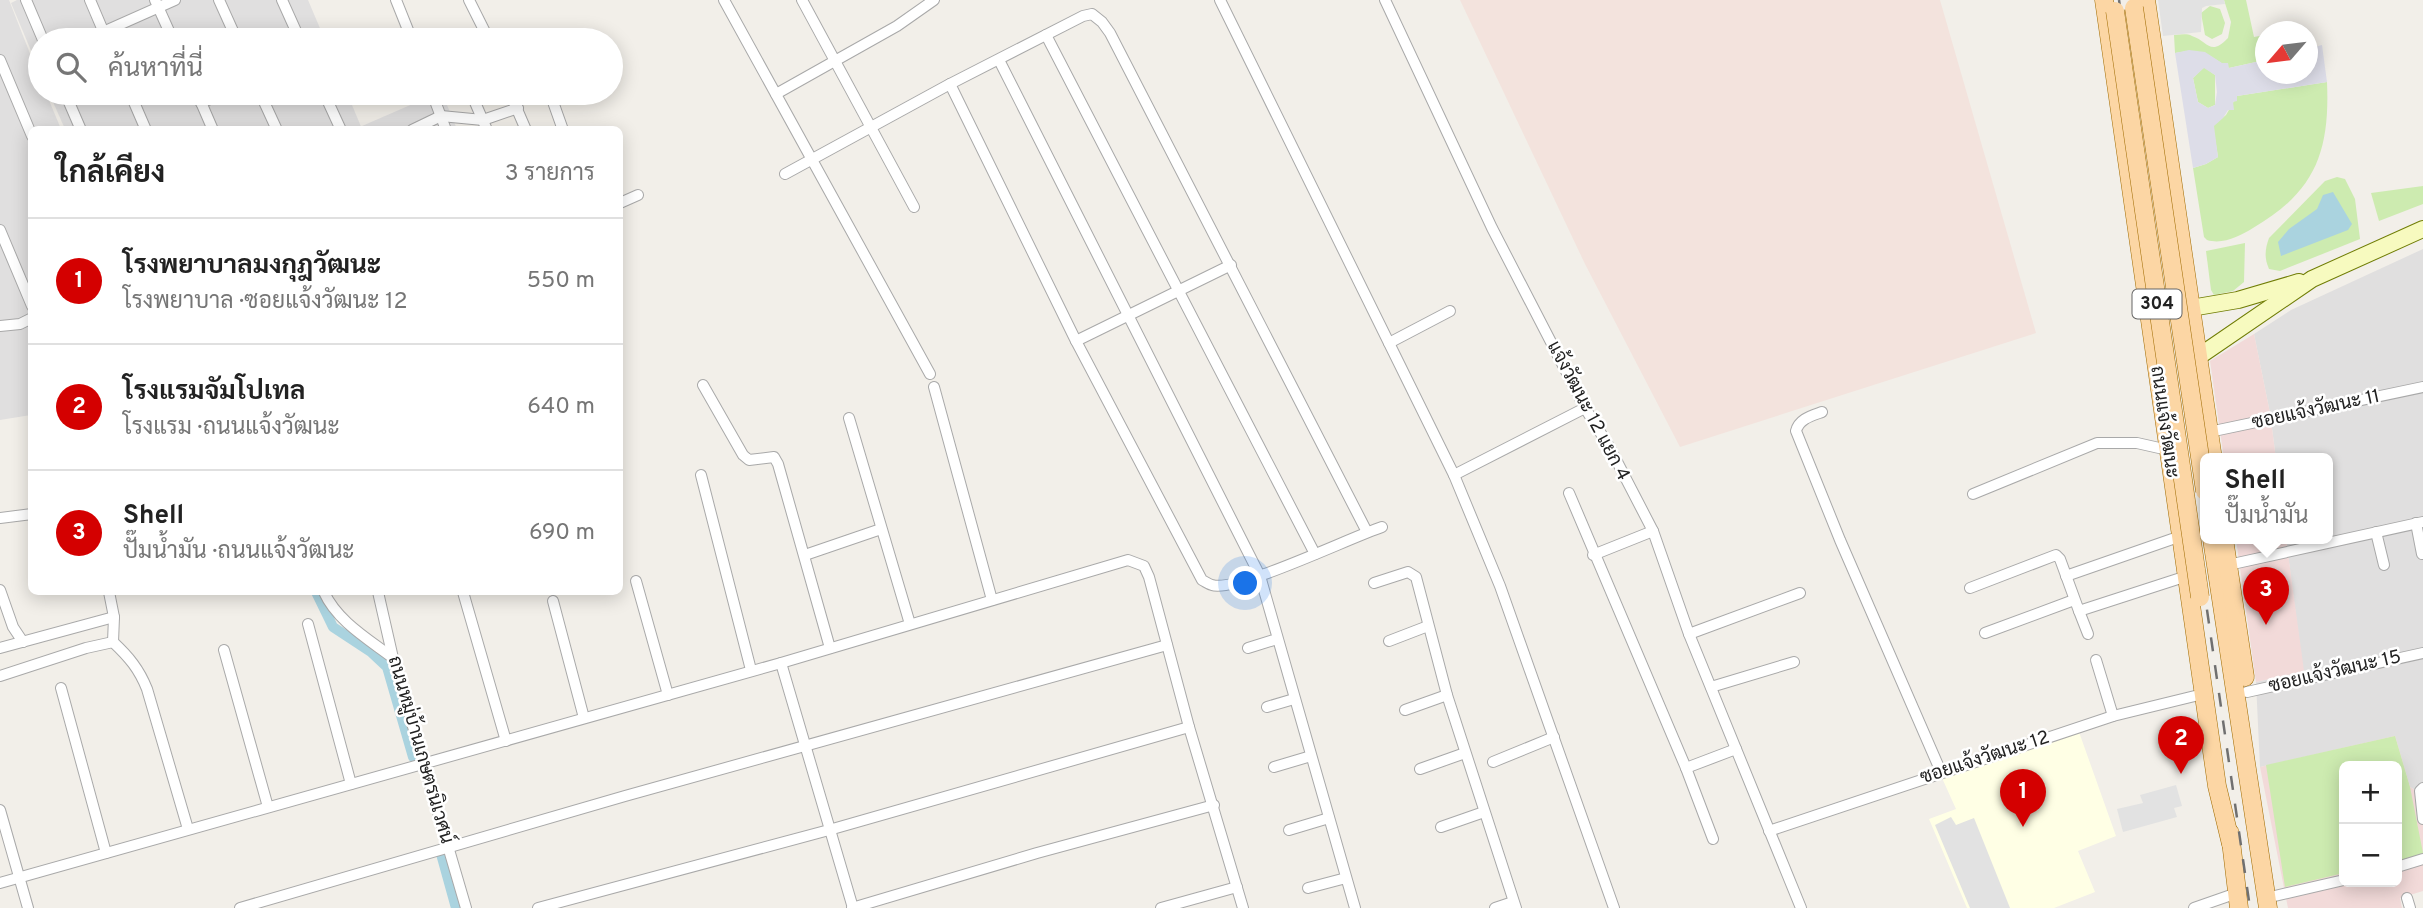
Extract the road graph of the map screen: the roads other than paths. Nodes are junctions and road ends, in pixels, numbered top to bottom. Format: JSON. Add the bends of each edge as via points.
{"nodes":[{"id":1,"x":26,"y":0,"type":"edge"},
{"id":2,"x":90,"y":0,"type":"edge"},
{"id":3,"x":175,"y":0,"type":"edge"},
{"id":4,"x":219,"y":0,"type":"edge"},
{"id":5,"x":282,"y":0,"type":"edge"},
{"id":6,"x":396,"y":0,"type":"edge"},
{"id":7,"x":469,"y":0,"type":"edge"},
{"id":8,"x":724,"y":0,"type":"edge"},
{"id":9,"x":802,"y":0,"type":"edge"},
{"id":10,"x":1220,"y":0,"type":"edge"},
{"id":11,"x":1385,"y":0,"type":"edge"},
{"id":12,"x":928,"y":2,"type":"edge"},
{"id":13,"x":2138,"y":3,"type":"edge"},
{"id":14,"x":156,"y":4,"type":"edge"},
{"id":15,"x":2111,"y":4,"type":"edge"},
{"id":16,"x":38,"y":28,"type":"edge"},
{"id":17,"x":102,"y":28,"type":"edge"},
{"id":18,"x":118,"y":28,"type":"edge"},
{"id":19,"x":167,"y":28,"type":"edge"},
{"id":20,"x":232,"y":28,"type":"edge"},
{"id":21,"x":295,"y":28,"type":"edge"},
{"id":22,"x":407,"y":28,"type":"edge"},
{"id":23,"x":483,"y":28,"type":"edge"},
{"id":24,"x":1046,"y":35,"type":"junction"},
{"id":25,"x":0,"y":60,"type":"edge"},
{"id":26,"x":999,"y":60,"type":"junction"},
{"id":27,"x":837,"y":61,"type":"junction"},
{"id":28,"x":950,"y":85,"type":"junction"},
{"id":29,"x":776,"y":94,"type":"junction"},
{"id":30,"x":70,"y":105,"type":"edge"},
{"id":31,"x":135,"y":105,"type":"edge"},
{"id":32,"x":202,"y":105,"type":"edge"},
{"id":33,"x":266,"y":105,"type":"edge"},
{"id":34,"x":330,"y":105,"type":"edge"},
{"id":35,"x":436,"y":105,"type":"edge"},
{"id":36,"x":476,"y":105,"type":"edge"},
{"id":37,"x":516,"y":105,"type":"edge"},
{"id":38,"x":554,"y":105,"type":"edge"},
{"id":39,"x":518,"y":108,"type":"junction"},
{"id":40,"x":441,"y":117,"type":"junction"},
{"id":41,"x":485,"y":125,"type":"edge"},
{"id":42,"x":28,"y":126,"type":"edge"},
{"id":43,"x":79,"y":126,"type":"edge"},
{"id":44,"x":144,"y":126,"type":"edge"},
{"id":45,"x":211,"y":126,"type":"edge"},
{"id":46,"x":275,"y":126,"type":"edge"},
{"id":47,"x":339,"y":126,"type":"edge"},
{"id":48,"x":421,"y":126,"type":"edge"},
{"id":49,"x":444,"y":126,"type":"edge"},
{"id":50,"x":525,"y":126,"type":"edge"},
{"id":51,"x":562,"y":126,"type":"edge"},
{"id":52,"x":872,"y":129,"type":"junction"},
{"id":53,"x":813,"y":159,"type":"junction"},
{"id":54,"x":785,"y":174,"type":"dead end"},
{"id":55,"x":638,"y":195,"type":"dead end"},
{"id":56,"x":623,"y":202,"type":"edge"},
{"id":57,"x":914,"y":207,"type":"dead end"},
{"id":58,"x":2423,"y":229,"type":"edge"},
{"id":59,"x":0,"y":230,"type":"edge"},
{"id":60,"x":2184,"y":259,"type":"junction"},
{"id":61,"x":2140,"y":261,"type":"junction"},
{"id":62,"x":1231,"y":265,"type":"junction"},
{"id":63,"x":2312,"y":279,"type":"junction"},
{"id":64,"x":1180,"y":290,"type":"junction"},
{"id":65,"x":28,"y":296,"type":"edge"},
{"id":66,"x":2191,"y":308,"type":"junction"},
{"id":67,"x":1450,"y":311,"type":"dead end"},
{"id":68,"x":1129,"y":314,"type":"junction"},
{"id":69,"x":2148,"y":315,"type":"junction"},
{"id":70,"x":28,"y":320,"type":"edge"},
{"id":71,"x":0,"y":326,"type":"edge"},
{"id":72,"x":1076,"y":341,"type":"junction"},
{"id":73,"x":1389,"y":343,"type":"junction"},
{"id":74,"x":2198,"y":357,"type":"junction"},
{"id":75,"x":930,"y":374,"type":"dead end"},
{"id":76,"x":2201,"y":379,"type":"junction"},
{"id":77,"x":703,"y":385,"type":"dead end"},
{"id":78,"x":934,"y":387,"type":"dead end"},
{"id":79,"x":2423,"y":387,"type":"edge"},
{"id":80,"x":2159,"y":388,"type":"junction"},
{"id":81,"x":1585,"y":408,"type":"junction"},
{"id":82,"x":1822,"y":412,"type":"dead end"},
{"id":83,"x":849,"y":418,"type":"dead end"},
{"id":84,"x":2209,"y":432,"type":"junction"},
{"id":85,"x":2168,"y":450,"type":"junction"},
{"id":86,"x":2212,"y":453,"type":"edge"},
{"id":87,"x":2200,"y":455,"type":"edge"},
{"id":88,"x":701,"y":475,"type":"dead end"},
{"id":89,"x":1454,"y":475,"type":"junction"},
{"id":90,"x":1569,"y":493,"type":"dead end"},
{"id":91,"x":1973,"y":495,"type":"dead end"},
{"id":92,"x":28,"y":514,"type":"edge"},
{"id":93,"x":0,"y":518,"type":"edge"},
{"id":94,"x":2420,"y":522,"type":"edge"},
{"id":95,"x":1382,"y":527,"type":"dead end"},
{"id":96,"x":881,"y":529,"type":"junction"},
{"id":97,"x":1653,"y":531,"type":"junction"},
{"id":98,"x":1367,"y":532,"type":"junction"},
{"id":99,"x":2376,"y":532,"type":"junction"},
{"id":100,"x":2181,"y":536,"type":"junction"},
{"id":101,"x":2333,"y":542,"type":"edge"},
{"id":102,"x":2213,"y":544,"type":"edge"},
{"id":103,"x":2225,"y":544,"type":"edge"},
{"id":104,"x":2322,"y":544,"type":"edge"},
{"id":105,"x":1315,"y":554,"type":"junction"},
{"id":106,"x":2422,"y":554,"type":"edge"},
{"id":107,"x":805,"y":555,"type":"junction"},
{"id":108,"x":1593,"y":555,"type":"junction"},
{"id":109,"x":2228,"y":565,"type":"junction"},
{"id":110,"x":2384,"y":565,"type":"dead end"},
{"id":111,"x":1260,"y":576,"type":"junction"},
{"id":112,"x":2066,"y":576,"type":"junction"},
{"id":113,"x":2187,"y":576,"type":"junction"},
{"id":114,"x":636,"y":581,"type":"dead end"},
{"id":115,"x":1374,"y":583,"type":"dead end"},
{"id":116,"x":1970,"y":588,"type":"dead end"},
{"id":117,"x":0,"y":590,"type":"edge"},
{"id":118,"x":1800,"y":593,"type":"dead end"},
{"id":119,"x":110,"y":595,"type":"edge"},
{"id":120,"x":326,"y":595,"type":"edge"},
{"id":121,"x":380,"y":595,"type":"edge"},
{"id":122,"x":464,"y":595,"type":"edge"},
{"id":123,"x":992,"y":600,"type":"junction"},
{"id":124,"x":2074,"y":600,"type":"junction"},
{"id":125,"x":553,"y":601,"type":"dead end"},
{"id":126,"x":2079,"y":611,"type":"junction"},
{"id":127,"x":114,"y":617,"type":"junction"},
{"id":128,"x":308,"y":624,"type":"dead end"},
{"id":129,"x":910,"y":624,"type":"junction"},
{"id":130,"x":1428,"y":626,"type":"junction"},
{"id":131,"x":1689,"y":634,"type":"junction"},
{"id":132,"x":1985,"y":634,"type":"dead end"},
{"id":133,"x":2088,"y":634,"type":"dead end"},
{"id":134,"x":1277,"y":639,"type":"junction"},
{"id":135,"x":1389,"y":641,"type":"dead end"},
{"id":136,"x":23,"y":642,"type":"junction"},
{"id":137,"x":113,"y":642,"type":"junction"},
{"id":138,"x":1167,"y":645,"type":"junction"},
{"id":139,"x":0,"y":648,"type":"edge"},
{"id":140,"x":830,"y":648,"type":"junction"},
{"id":141,"x":1248,"y":648,"type":"dead end"},
{"id":142,"x":224,"y":650,"type":"dead end"},
{"id":143,"x":2423,"y":653,"type":"edge"},
{"id":144,"x":393,"y":658,"type":"junction"},
{"id":145,"x":2096,"y":660,"type":"dead end"},
{"id":146,"x":1794,"y":662,"type":"dead end"},
{"id":147,"x":781,"y":663,"type":"junction"},
{"id":148,"x":751,"y":670,"type":"junction"},
{"id":149,"x":0,"y":676,"type":"edge"},
{"id":150,"x":1711,"y":687,"type":"junction"},
{"id":151,"x":61,"y":688,"type":"dead end"},
{"id":152,"x":2247,"y":692,"type":"junction"},
{"id":153,"x":2203,"y":694,"type":"junction"},
{"id":154,"x":667,"y":695,"type":"junction"},
{"id":155,"x":1447,"y":695,"type":"junction"},
{"id":156,"x":1294,"y":699,"type":"junction"},
{"id":157,"x":1267,"y":707,"type":"dead end"},
{"id":158,"x":1405,"y":710,"type":"dead end"},
{"id":159,"x":2113,"y":716,"type":"junction"},
{"id":160,"x":584,"y":718,"type":"junction"},
{"id":161,"x":1189,"y":727,"type":"junction"},
{"id":162,"x":1554,"y":737,"type":"junction"},
{"id":163,"x":506,"y":741,"type":"junction"},
{"id":164,"x":807,"y":747,"type":"junction"},
{"id":165,"x":1736,"y":748,"type":"junction"},
{"id":166,"x":1465,"y":753,"type":"junction"},
{"id":167,"x":1311,"y":757,"type":"junction"},
{"id":168,"x":1493,"y":762,"type":"dead end"},
{"id":169,"x":423,"y":764,"type":"junction"},
{"id":170,"x":1274,"y":767,"type":"dead end"},
{"id":171,"x":1686,"y":768,"type":"junction"},
{"id":172,"x":1420,"y":769,"type":"dead end"},
{"id":173,"x":1941,"y":772,"type":"junction"},
{"id":174,"x":351,"y":784,"type":"junction"},
{"id":175,"x":2423,"y":788,"type":"edge"},
{"id":176,"x":2252,"y":793,"type":"junction"},
{"id":177,"x":1214,"y":805,"type":"junction"},
{"id":178,"x":268,"y":807,"type":"junction"},
{"id":179,"x":0,"y":810,"type":"edge"},
{"id":180,"x":1484,"y":812,"type":"junction"},
{"id":181,"x":1329,"y":818,"type":"junction"},
{"id":182,"x":2423,"y":818,"type":"edge"},
{"id":183,"x":1440,"y":827,"type":"dead end"},
{"id":184,"x":188,"y":830,"type":"junction"},
{"id":185,"x":829,"y":830,"type":"junction"},
{"id":186,"x":1289,"y":830,"type":"dead end"},
{"id":187,"x":1769,"y":831,"type":"junction"},
{"id":188,"x":1713,"y":839,"type":"dead end"},
{"id":189,"x":2231,"y":844,"type":"junction"},
{"id":190,"x":449,"y":848,"type":"junction"},
{"id":191,"x":106,"y":853,"type":"junction"},
{"id":192,"x":2423,"y":859,"type":"edge"},
{"id":193,"x":2402,"y":865,"type":"edge"},
{"id":194,"x":19,"y":878,"type":"junction"},
{"id":195,"x":1346,"y":878,"type":"junction"},
{"id":196,"x":2339,"y":881,"type":"edge"},
{"id":197,"x":0,"y":883,"type":"edge"},
{"id":198,"x":1237,"y":887,"type":"junction"},
{"id":199,"x":1308,"y":888,"type":"dead end"},
{"id":200,"x":2238,"y":900,"type":"edge"},
{"id":201,"x":2267,"y":903,"type":"edge"},
{"id":202,"x":1514,"y":905,"type":"edge"},
{"id":203,"x":28,"y":908,"type":"edge"},
{"id":204,"x":240,"y":908,"type":"edge"},
{"id":205,"x":466,"y":908,"type":"edge"},
{"id":206,"x":538,"y":908,"type":"edge"},
{"id":207,"x":853,"y":908,"type":"edge"},
{"id":208,"x":1161,"y":908,"type":"edge"},
{"id":209,"x":1243,"y":908,"type":"edge"},
{"id":210,"x":1355,"y":908,"type":"edge"},
{"id":211,"x":1495,"y":908,"type":"edge"},
{"id":212,"x":1614,"y":908,"type":"edge"},
{"id":213,"x":1801,"y":908,"type":"edge"},
{"id":214,"x":2194,"y":908,"type":"edge"}],
"edges":[{"from":1,"to":16,"type":"street"},
{"from":2,"to":17,"type":"street"},
{"from":3,"to":14,"type":"street"},
{"from":4,"to":20,"type":"street"},
{"from":5,"to":21,"type":"street"},
{"from":6,"to":22,"type":"street"},
{"from":7,"to":23,"type":"street"},
{"from":8,"to":29,"type":"street"},
{"from":9,"to":27,"type":"street"},
{"from":10,"to":73,"type":"street"},
{"from":11,"to":81,"type":"street","name":"แจ้งวัฒนะ 12 แยก 4","via":[[1492,228]]},
{"from":12,"to":27,"type":"street"},
{"from":13,"to":60,"type":"main road","name":"ถนนแจ้งวัฒนะ","number":"304"},
{"from":13,"to":87,"type":"main road","name":"ถนนแจ้งวัฒนะ","number":"304","bridge":true},
{"from":14,"to":18,"type":"street"},
{"from":14,"to":19,"type":"street"},
{"from":15,"to":61,"type":"main road","name":"ถนนแจ้งวัฒนะ","number":"304"},
{"from":15,"to":189,"type":"main road","name":"ถนนแจ้งวัฒนะ","number":"304","bridge":true,"via":[[2200,597]]},
{"from":24,"to":26,"type":"street"},
{"from":24,"to":62,"type":"street","via":[[1091,14],[1102,22]]},
{"from":24,"to":64,"type":"street"},
{"from":25,"to":42,"type":"street"},
{"from":26,"to":28,"type":"street"},
{"from":26,"to":68,"type":"street"},
{"from":27,"to":29,"type":"street"},
{"from":27,"to":52,"type":"street"},
{"from":28,"to":52,"type":"street"},
{"from":28,"to":72,"type":"street"},
{"from":29,"to":53,"type":"street"},
{"from":30,"to":43,"type":"street"},
{"from":31,"to":44,"type":"street"},
{"from":32,"to":45,"type":"street"},
{"from":33,"to":46,"type":"street"},
{"from":34,"to":47,"type":"street"},
{"from":35,"to":40,"type":"street"},
{"from":36,"to":41,"type":"street"},
{"from":37,"to":39,"type":"street"},
{"from":38,"to":51,"type":"street"},
{"from":39,"to":41,"type":"street"},
{"from":39,"to":50,"type":"street"},
{"from":40,"to":41,"type":"street"},
{"from":40,"to":48,"type":"street"},
{"from":40,"to":49,"type":"street"},
{"from":52,"to":53,"type":"street"},
{"from":52,"to":57,"type":"street"},
{"from":53,"to":54,"type":"street"},
{"from":53,"to":75,"type":"street"},
{"from":55,"to":56,"type":"street"},
{"from":58,"to":63,"type":"street"},
{"from":59,"to":65,"type":"street"},
{"from":60,"to":61,"type":"main road","via":[[2181,268],[2166,276]]},
{"from":60,"to":66,"type":"main road","name":"ถนนแจ้งวัฒนะ","number":"304"},
{"from":61,"to":69,"type":"main road","name":"ถนนแจ้งวัฒนะ","number":"304"},
{"from":62,"to":64,"type":"street"},
{"from":62,"to":98,"type":"street"},
{"from":63,"to":66,"type":"street"},
{"from":63,"to":74,"type":"street"},
{"from":64,"to":68,"type":"street"},
{"from":64,"to":105,"type":"street"},
{"from":66,"to":69,"type":"main road"},
{"from":66,"to":74,"type":"main road","name":"ถนนแจ้งวัฒนะ","number":"304"},
{"from":67,"to":73,"type":"street"},
{"from":68,"to":72,"type":"street"},
{"from":68,"to":111,"type":"street"},
{"from":69,"to":80,"type":"main road","name":"ถนนแจ้งวัฒนะ","number":"304"},
{"from":70,"to":71,"type":"street"},
{"from":72,"to":111,"type":"street","via":[[1202,580],[1224,586]]},
{"from":73,"to":89,"type":"street"},
{"from":74,"to":76,"type":"main road","name":"ถนนแจ้งวัฒนะ","number":"304"},
{"from":76,"to":80,"type":"main road","via":[[2194,372],[2179,371],[2165,377]]},
{"from":76,"to":84,"type":"main road","name":"ถนนแจ้งวัฒนะ","number":"304"},
{"from":77,"to":107,"type":"street","via":[[743,455],[749,460],[774,457]]},
{"from":78,"to":123,"type":"street"},
{"from":79,"to":84,"type":"street","name":"ซอยแจ้งวัฒนะ 11"},
{"from":80,"to":85,"type":"main road","name":"ถนนแจ้งวัฒนะ","number":"304"},
{"from":81,"to":89,"type":"street"},
{"from":81,"to":97,"type":"street","name":"แจ้งวัฒนะ 12 แยก 4"},
{"from":82,"to":173,"type":"street","via":[[1804,419],[1796,431]]},
{"from":83,"to":96,"type":"street"},
{"from":84,"to":86,"type":"main road","name":"ถนนแจ้งวัฒนะ","number":"304"},
{"from":85,"to":91,"type":"street","via":[[2137,443],[2097,443]]},
{"from":85,"to":100,"type":"main road","name":"ถนนแจ้งวัฒนะ","number":"304"},
{"from":88,"to":148,"type":"street"},
{"from":89,"to":162,"type":"street"},
{"from":90,"to":108,"type":"street"},
{"from":92,"to":93,"type":"street"},
{"from":94,"to":99,"type":"street"},
{"from":94,"to":106,"type":"street"},
{"from":95,"to":98,"type":"street"},
{"from":96,"to":107,"type":"street"},
{"from":96,"to":129,"type":"street"},
{"from":97,"to":108,"type":"street"},
{"from":97,"to":131,"type":"street","name":"แจ้งวัฒนะ 12 แยก 4"},
{"from":98,"to":105,"type":"street"},
{"from":99,"to":101,"type":"street"},
{"from":99,"to":110,"type":"street"},
{"from":100,"to":112,"type":"street"},
{"from":100,"to":113,"type":"main road","name":"ถนนแจ้งวัฒนะ","number":"304"},
{"from":102,"to":176,"type":"main road"},
{"from":103,"to":109,"type":"main road"},
{"from":104,"to":109,"type":"street"},
{"from":105,"to":111,"type":"street"},
{"from":107,"to":140,"type":"street"},
{"from":108,"to":171,"type":"street"},
{"from":109,"to":152,"type":"main road"},
{"from":111,"to":134,"type":"street"},
{"from":112,"to":116,"type":"street","via":[[2056,555]]},
{"from":112,"to":124,"type":"street"},
{"from":113,"to":126,"type":"street"},
{"from":113,"to":153,"type":"main road","name":"ถนนแจ้งวัฒนะ","number":"304"},
{"from":114,"to":154,"type":"street"},
{"from":115,"to":130,"type":"street","via":[[1413,573]]},
{"from":117,"to":136,"type":"street"},
{"from":118,"to":131,"type":"street"},
{"from":119,"to":127,"type":"street"},
{"from":120,"to":144,"type":"street","via":[[341,617]]},
{"from":121,"to":144,"type":"street","name":"ถนนหมู่บ้านเกษตรนิเวศน์"},
{"from":122,"to":163,"type":"street"},
{"from":123,"to":129,"type":"street"},
{"from":123,"to":138,"type":"street","via":[[1128,560],[1137,562],[1149,577]]},
{"from":124,"to":126,"type":"street"},
{"from":124,"to":132,"type":"street"},
{"from":125,"to":160,"type":"street"},
{"from":126,"to":133,"type":"street"},
{"from":127,"to":136,"type":"street"},
{"from":127,"to":137,"type":"street"},
{"from":128,"to":174,"type":"street"},
{"from":129,"to":140,"type":"street"},
{"from":130,"to":135,"type":"street"},
{"from":130,"to":155,"type":"street"},
{"from":131,"to":150,"type":"street","name":"แจ้งวัฒนะ 12 แยก 4"},
{"from":134,"to":141,"type":"street"},
{"from":134,"to":156,"type":"street"},
{"from":136,"to":139,"type":"street"},
{"from":137,"to":149,"type":"street"},
{"from":137,"to":184,"type":"street","via":[[129,656],[147,689]]},
{"from":138,"to":161,"type":"street"},
{"from":138,"to":164,"type":"street"},
{"from":140,"to":147,"type":"street"},
{"from":142,"to":178,"type":"street"},
{"from":143,"to":152,"type":"street","name":"ซอยแจ้งวัฒนะ 15"},
{"from":144,"to":169,"type":"street","name":"ถนนหมู่บ้านเกษตรนิเวศน์"},
{"from":145,"to":159,"type":"street"},
{"from":146,"to":150,"type":"street"},
{"from":147,"to":148,"type":"street"},
{"from":147,"to":164,"type":"street"},
{"from":148,"to":154,"type":"street"},
{"from":150,"to":165,"type":"street","name":"แจ้งวัฒนะ 12 แยก 4"},
{"from":151,"to":191,"type":"street"},
{"from":152,"to":176,"type":"main road"},
{"from":153,"to":159,"type":"street","name":"ซอยแจ้งวัฒนะ 12"},
{"from":153,"to":189,"type":"main road","name":"ถนนแจ้งวัฒนะ","number":"304"},
{"from":154,"to":160,"type":"street"},
{"from":155,"to":158,"type":"street"},
{"from":155,"to":166,"type":"street"},
{"from":156,"to":157,"type":"street"},
{"from":156,"to":167,"type":"street"},
{"from":159,"to":173,"type":"street","name":"ซอยแจ้งวัฒนะ 12"},
{"from":160,"to":163,"type":"street"},
{"from":161,"to":177,"type":"street"},
{"from":161,"to":185,"type":"street"},
{"from":162,"to":168,"type":"street"},
{"from":162,"to":212,"type":"street"},
{"from":163,"to":169,"type":"street"},
{"from":164,"to":185,"type":"street"},
{"from":164,"to":190,"type":"street"},
{"from":165,"to":171,"type":"street"},
{"from":165,"to":187,"type":"street","name":"แจ้งวัฒนะ 12 แยก 4"},
{"from":166,"to":172,"type":"street"},
{"from":166,"to":180,"type":"street"},
{"from":167,"to":170,"type":"street"},
{"from":167,"to":181,"type":"street"},
{"from":169,"to":174,"type":"street"},
{"from":169,"to":190,"type":"street","name":"ถนนหมู่บ้านเกษตรนิเวศน์"},
{"from":171,"to":188,"type":"street"},
{"from":173,"to":187,"type":"street","name":"ซอยแจ้งวัฒนะ 12"},
{"from":174,"to":178,"type":"street"},
{"from":175,"to":182,"type":"street"},
{"from":176,"to":201,"type":"main road"},
{"from":177,"to":198,"type":"street"},
{"from":177,"to":207,"type":"street"},
{"from":178,"to":184,"type":"street"},
{"from":179,"to":194,"type":"street"},
{"from":180,"to":183,"type":"street"},
{"from":180,"to":202,"type":"street"},
{"from":181,"to":186,"type":"street"},
{"from":181,"to":195,"type":"street"},
{"from":184,"to":191,"type":"street"},
{"from":185,"to":206,"type":"street"},
{"from":185,"to":207,"type":"street"},
{"from":187,"to":213,"type":"street","name":"แจ้งวัฒนะ 12 แยก 4"},
{"from":189,"to":200,"type":"main road","name":"ถนนแจ้งวัฒนะ","number":"304"},
{"from":190,"to":204,"type":"street"},
{"from":190,"to":205,"type":"street","name":"ถนนหมู่บ้านเกษตรนิเวศน์"},
{"from":191,"to":194,"type":"street"},
{"from":192,"to":193,"type":"street"},
{"from":194,"to":197,"type":"street"},
{"from":194,"to":203,"type":"street"},
{"from":195,"to":199,"type":"street"},
{"from":195,"to":210,"type":"street"},
{"from":196,"to":201,"type":"street"},
{"from":198,"to":208,"type":"street"},
{"from":198,"to":209,"type":"street"},
{"from":200,"to":214,"type":"street"},
{"from":202,"to":211,"type":"street"}]}
